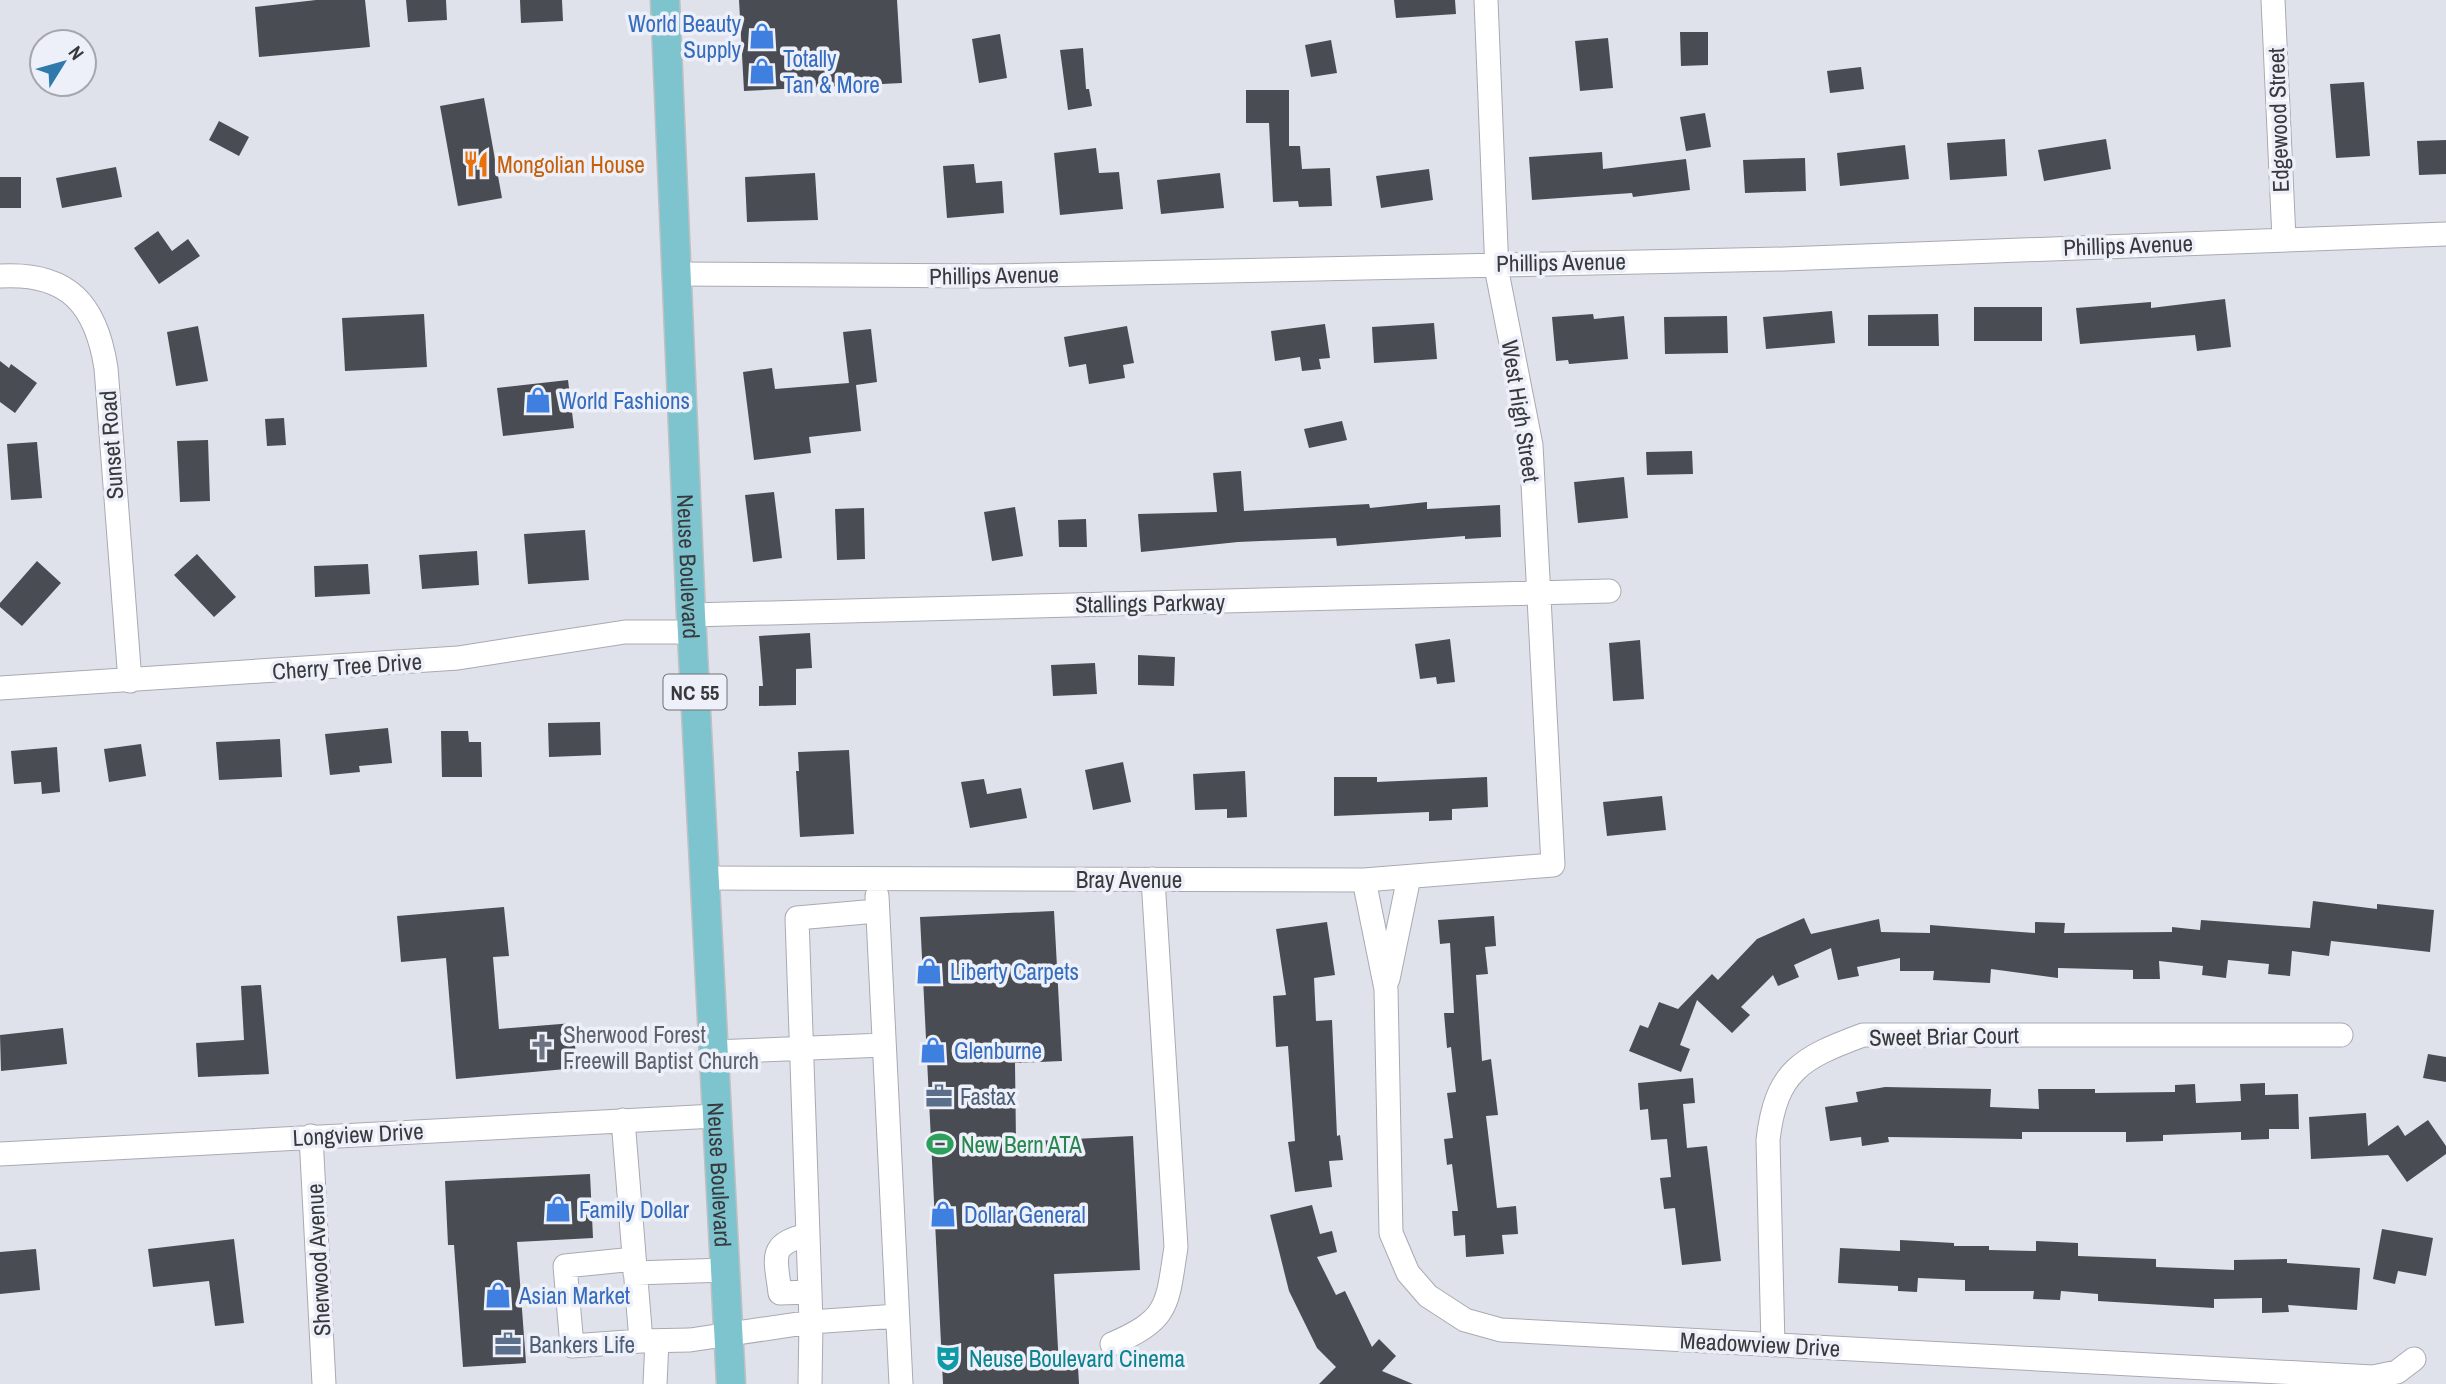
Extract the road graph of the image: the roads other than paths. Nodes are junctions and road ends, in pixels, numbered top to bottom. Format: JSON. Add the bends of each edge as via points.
{"nodes":[{"id":1,"x":665,"y":0,"type":"edge"},
{"id":2,"x":1486,"y":0,"type":"edge"},
{"id":3,"x":2273,"y":0,"type":"edge"},
{"id":4,"x":2446,"y":234,"type":"edge"},
{"id":5,"x":2284,"y":239,"type":"junction"},
{"id":6,"x":1497,"y":263,"type":"junction"},
{"id":7,"x":676,"y":274,"type":"junction"},
{"id":8,"x":0,"y":276,"type":"edge"},
{"id":9,"x":1609,"y":592,"type":"dead end"},
{"id":10,"x":1540,"y":593,"type":"junction"},
{"id":11,"x":692,"y":624,"type":"junction"},
{"id":12,"x":130,"y":681,"type":"junction"},
{"id":13,"x":0,"y":688,"type":"edge"},
{"id":14,"x":1553,"y":865,"type":"joint"},
{"id":15,"x":1409,"y":877,"type":"junction"},
{"id":16,"x":705,"y":878,"type":"junction"},
{"id":17,"x":876,"y":878,"type":"junction"},
{"id":18,"x":1153,"y":879,"type":"junction"},
{"id":19,"x":1364,"y":880,"type":"junction"},
{"id":20,"x":877,"y":911,"type":"junction"},
{"id":21,"x":1385,"y":989,"type":"junction"},
{"id":22,"x":2341,"y":1035,"type":"dead end"},
{"id":23,"x":884,"y":1045,"type":"junction"},
{"id":24,"x":801,"y":1046,"type":"junction"},
{"id":25,"x":713,"y":1052,"type":"junction"},
{"id":26,"x":715,"y":1116,"type":"junction"},
{"id":27,"x":623,"y":1120,"type":"junction"},
{"id":28,"x":311,"y":1136,"type":"junction"},
{"id":29,"x":0,"y":1154,"type":"edge"},
{"id":30,"x":808,"y":1235,"type":"junction"},
{"id":31,"x":635,"y":1266,"type":"junction"},
{"id":32,"x":725,"y":1270,"type":"junction"},
{"id":33,"x":810,"y":1292,"type":"junction"},
{"id":34,"x":897,"y":1316,"type":"junction"},
{"id":35,"x":811,"y":1322,"type":"junction"},
{"id":36,"x":728,"y":1334,"type":"junction"},
{"id":37,"x":649,"y":1341,"type":"junction"},
{"id":38,"x":1112,"y":1344,"type":"dead end"},
{"id":39,"x":1773,"y":1345,"type":"junction"},
{"id":40,"x":2414,"y":1359,"type":"dead end"},
{"id":41,"x":324,"y":1384,"type":"edge"},
{"id":42,"x":655,"y":1384,"type":"edge"},
{"id":43,"x":731,"y":1384,"type":"edge"},
{"id":44,"x":810,"y":1384,"type":"edge"},
{"id":45,"x":901,"y":1384,"type":"edge"}],
"edges":[{"from":1,"to":7,"type":"main road","name":"Neuse Boulevard","number":"NC 55"},
{"from":2,"to":6,"type":"street","name":"West High Street"},
{"from":3,"to":5,"type":"street","name":"Edgewood Street"},
{"from":4,"to":5,"type":"street","name":"Phillips Avenue"},
{"from":5,"to":6,"type":"street","name":"Phillips Avenue","via":[[1784,259]]},
{"from":6,"to":7,"type":"street","name":"Phillips Avenue","via":[[1003,276]]},
{"from":6,"to":10,"type":"street","name":"West High Street","via":[[1531,445]]},
{"from":7,"to":11,"type":"main road","name":"Neuse Boulevard","number":"NC 55"},
{"from":8,"to":12,"type":"street","name":"Sunset Road","via":[[35,278],[65,288],[89,311],[97,327],[106,368]]},
{"from":9,"to":10,"type":"street","name":"Stallings Parkway"},
{"from":10,"to":11,"type":"street","name":"Stallings Parkway"},
{"from":10,"to":14,"type":"street","name":"West High Street"},
{"from":11,"to":12,"type":"street","name":"Cherry Tree Drive","via":[[458,658]]},
{"from":11,"to":16,"type":"main road","name":"Neuse Boulevard","number":"NC 55"},
{"from":12,"to":13,"type":"street","name":"Cherry Tree Drive"},
{"from":14,"to":15,"type":"street","name":"Bray Avenue"},
{"from":15,"to":19,"type":"street","name":"Bray Avenue"},
{"from":15,"to":21,"type":"street","name":"Meadowview Drive"},
{"from":16,"to":17,"type":"street","name":"Bray Avenue"},
{"from":16,"to":25,"type":"main road","name":"Neuse Boulevard","number":"NC 55"},
{"from":17,"to":18,"type":"street","name":"Bray Avenue"},
{"from":17,"to":20,"type":"street"},
{"from":18,"to":19,"type":"street","name":"Bray Avenue"},
{"from":18,"to":38,"type":"street","via":[[1176,1247],[1168,1303],[1145,1330]]},
{"from":19,"to":21,"type":"street","name":"Meadowview Drive"},
{"from":20,"to":23,"type":"street"},
{"from":20,"to":24,"type":"street","via":[[797,918]]},
{"from":21,"to":39,"type":"street","name":"Meadowview Drive","via":[[1391,1233],[1408,1273],[1428,1296],[1465,1320],[1501,1330]]},
{"from":22,"to":39,"type":"street","name":"Sweet Briar Court","via":[[1863,1035],[1823,1050],[1787,1077],[1772,1107],[1768,1140]]},
{"from":23,"to":24,"type":"street"},
{"from":23,"to":34,"type":"street"},
{"from":24,"to":25,"type":"street"},
{"from":24,"to":30,"type":"street"},
{"from":25,"to":26,"type":"main road","name":"Neuse Boulevard","number":"NC 55"},
{"from":26,"to":27,"type":"street","name":"Longview Drive"},
{"from":26,"to":32,"type":"main road","name":"Neuse Boulevard","number":"NC 55"},
{"from":27,"to":28,"type":"street","name":"Longview Drive"},
{"from":27,"to":31,"type":"street"},
{"from":28,"to":29,"type":"street","name":"Longview Drive"},
{"from":28,"to":41,"type":"street","name":"Sherwood Avenue"},
{"from":30,"to":33,"type":"street"},
{"from":30,"to":33,"type":"street","via":[[779,1246],[776,1264],[780,1293]]},
{"from":31,"to":32,"type":"street"},
{"from":31,"to":37,"type":"street"},
{"from":31,"to":37,"type":"street","via":[[565,1266],[572,1346]]},
{"from":32,"to":36,"type":"main road","name":"Neuse Boulevard","number":"NC 55"},
{"from":33,"to":35,"type":"street"},
{"from":34,"to":35,"type":"street"},
{"from":34,"to":45,"type":"street"},
{"from":35,"to":36,"type":"street"},
{"from":35,"to":44,"type":"street"},
{"from":36,"to":37,"type":"street"},
{"from":36,"to":43,"type":"main road","name":"Neuse Boulevard","number":"NC 55"},
{"from":37,"to":42,"type":"street"},
{"from":39,"to":40,"type":"street","name":"Meadowview Drive","via":[[2372,1377],[2397,1372]]}]}
